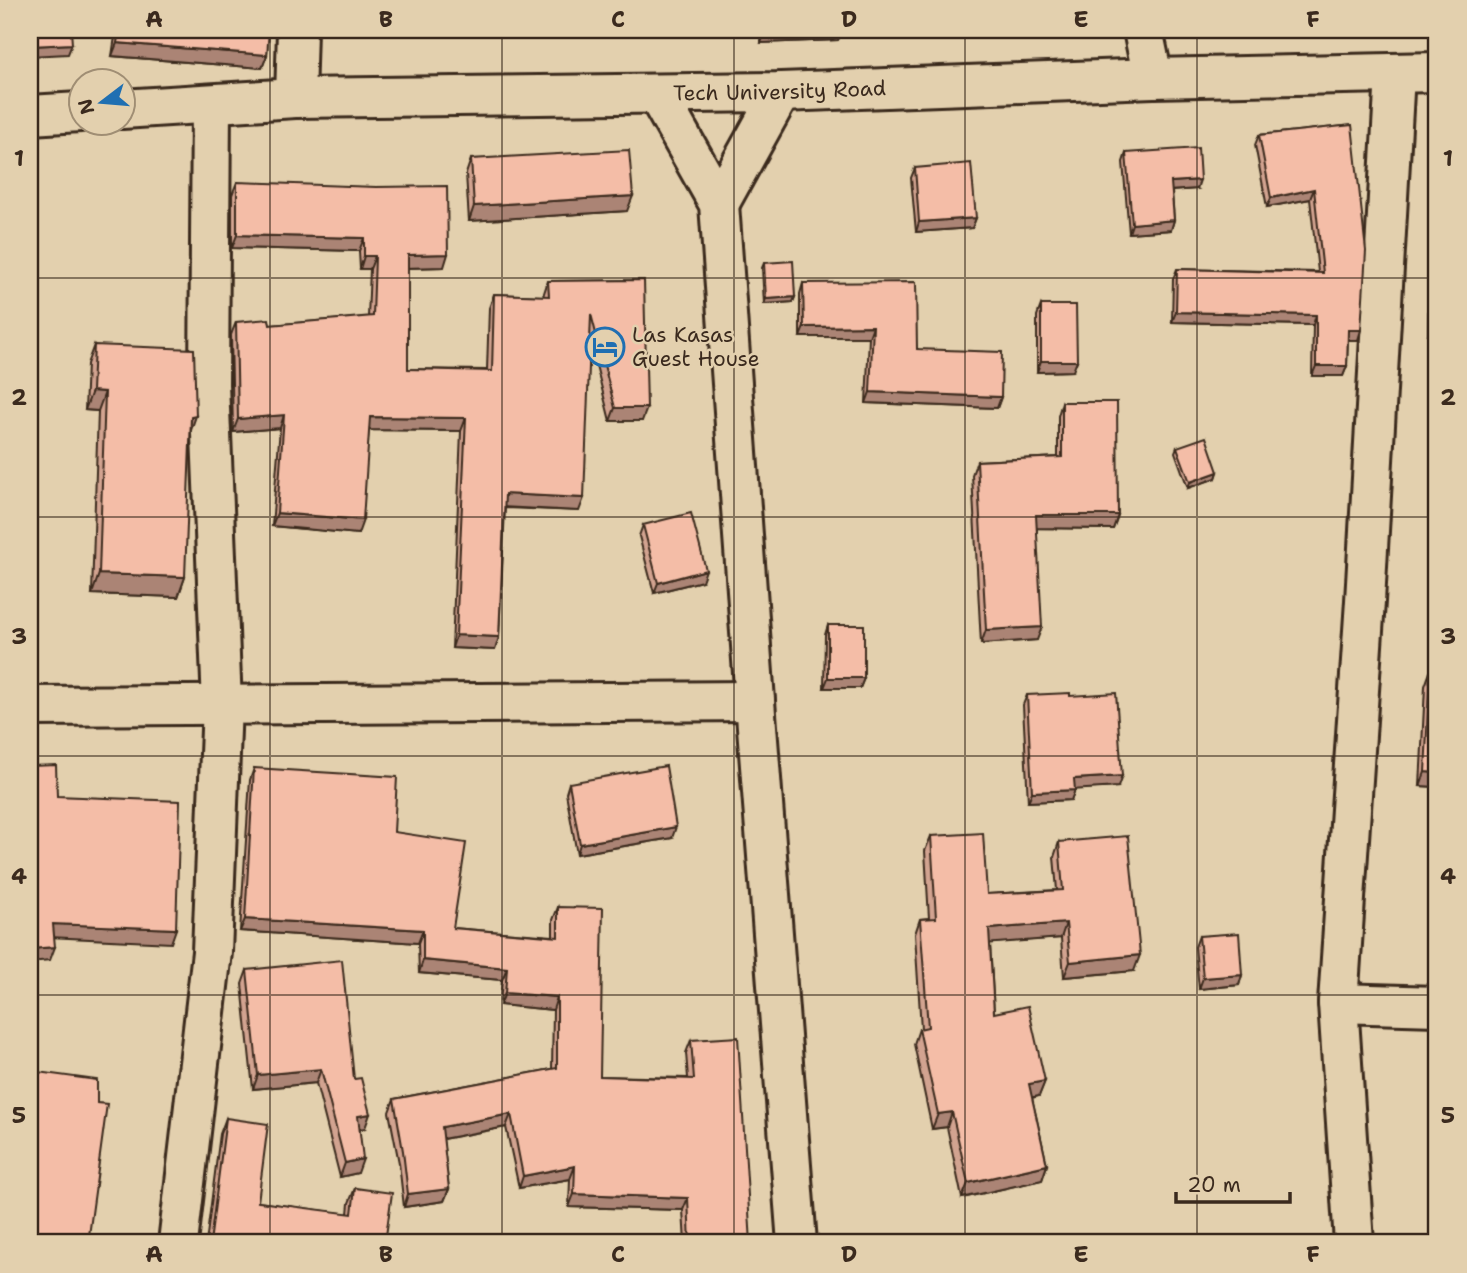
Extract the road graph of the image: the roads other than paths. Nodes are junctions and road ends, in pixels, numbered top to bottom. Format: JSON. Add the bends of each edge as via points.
{"nodes":[{"id":1,"x":297,"y":30,"type":"edge"},
{"id":2,"x":1143,"y":30,"type":"edge"},
{"id":3,"x":1437,"y":72,"type":"edge"},
{"id":4,"x":1395,"y":74,"type":"junction"},
{"id":5,"x":1153,"y":78,"type":"junction"},
{"id":6,"x":781,"y":92,"type":"junction"},
{"id":7,"x":657,"y":94,"type":"junction"},
{"id":8,"x":295,"y":98,"type":"junction"},
{"id":9,"x":211,"y":104,"type":"junction"},
{"id":10,"x":136,"y":108,"type":"edge"},
{"id":11,"x":66,"y":113,"type":"edge"},
{"id":12,"x":30,"y":115,"type":"edge"},
{"id":13,"x":719,"y":204,"type":"junction"},
{"id":14,"x":755,"y":701,"type":"junction"},
{"id":15,"x":222,"y":705,"type":"junction"},
{"id":16,"x":30,"y":706,"type":"edge"},
{"id":17,"x":1338,"y":1003,"type":"junction"},
{"id":18,"x":1437,"y":1006,"type":"edge"},
{"id":19,"x":178,"y":1243,"type":"edge"},
{"id":20,"x":797,"y":1243,"type":"edge"},
{"id":21,"x":1354,"y":1243,"type":"edge"}],
"edges":[{"from":1,"to":8,"type":"street"},
{"from":2,"to":5,"type":"street"},
{"from":3,"to":4,"type":"street","name":"Tech University Road"},
{"from":4,"to":5,"type":"street","name":"Tech University Road"},
{"from":4,"to":17,"type":"street"},
{"from":5,"to":6,"type":"street","name":"Tech University Road"},
{"from":6,"to":7,"type":"street","name":"Tech University Road"},
{"from":6,"to":13,"type":"street"},
{"from":7,"to":8,"type":"street","name":"Tech University Road"},
{"from":7,"to":13,"type":"street"},
{"from":8,"to":9,"type":"street","name":"Tech University Road"},
{"from":9,"to":10,"type":"street","name":"Tech University Road"},
{"from":9,"to":15,"type":"street","via":[[209,384]]},
{"from":11,"to":12,"type":"street"},
{"from":13,"to":14,"type":"street"},
{"from":14,"to":15,"type":"street"},
{"from":14,"to":20,"type":"street"},
{"from":15,"to":16,"type":"street"},
{"from":15,"to":19,"type":"street","via":[[212,952]]},
{"from":17,"to":18,"type":"street"},
{"from":17,"to":21,"type":"street"}]}
